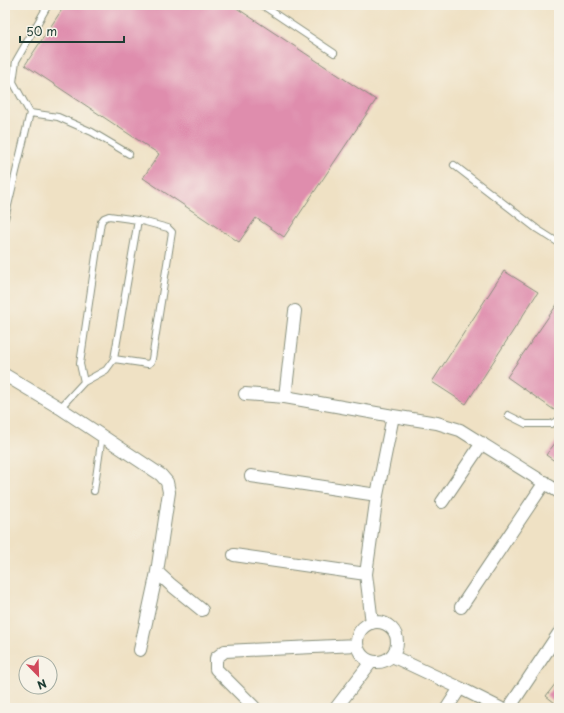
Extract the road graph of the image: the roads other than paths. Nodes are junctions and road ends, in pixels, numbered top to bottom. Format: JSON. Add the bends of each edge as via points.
{"nodes":[{"id":1,"x":48,"y":5,"type":"edge"},
{"id":2,"x":262,"y":5,"type":"edge"},
{"id":3,"x":334,"y":53,"type":"dead end"},
{"id":4,"x":30,"y":113,"type":"junction"},
{"id":5,"x":129,"y":154,"type":"dead end"},
{"id":6,"x":454,"y":165,"type":"dead end"},
{"id":7,"x":5,"y":218,"type":"edge"},
{"id":8,"x":138,"y":220,"type":"junction"},
{"id":9,"x":559,"y":243,"type":"edge"},
{"id":10,"x":294,"y":311,"type":"dead end"},
{"id":11,"x":114,"y":359,"type":"junction"},
{"id":12,"x":5,"y":374,"type":"edge"},
{"id":13,"x":84,"y":382,"type":"junction"},
{"id":14,"x":245,"y":394,"type":"dead end"},
{"id":15,"x":285,"y":397,"type":"junction"},
{"id":16,"x":60,"y":408,"type":"junction"},
{"id":17,"x":508,"y":415,"type":"dead end"},
{"id":18,"x":393,"y":416,"type":"junction"},
{"id":19,"x":559,"y":420,"type":"edge"},
{"id":20,"x":102,"y":436,"type":"junction"},
{"id":21,"x":482,"y":444,"type":"junction"},
{"id":22,"x":251,"y":476,"type":"dead end"},
{"id":23,"x":545,"y":482,"type":"junction"},
{"id":24,"x":94,"y":491,"type":"dead end"},
{"id":25,"x":559,"y":492,"type":"edge"},
{"id":26,"x":377,"y":495,"type":"junction"},
{"id":27,"x":442,"y":502,"type":"dead end"},
{"id":28,"x":234,"y":555,"type":"dead end"},
{"id":29,"x":157,"y":572,"type":"junction"},
{"id":30,"x":366,"y":574,"type":"junction"},
{"id":31,"x":461,"y":606,"type":"dead end"},
{"id":32,"x":202,"y":610,"type":"dead end"},
{"id":33,"x":372,"y":623,"type":"junction"},
{"id":34,"x":559,"y":633,"type":"edge"},
{"id":35,"x":357,"y":645,"type":"junction"},
{"id":36,"x":140,"y":650,"type":"dead end"},
{"id":37,"x":392,"y":656,"type":"junction"},
{"id":38,"x":371,"y":662,"type":"junction"},
{"id":39,"x":460,"y":688,"type":"junction"},
{"id":40,"x":254,"y":707,"type":"dead end"},
{"id":41,"x":336,"y":708,"type":"edge"},
{"id":42,"x":446,"y":708,"type":"edge"},
{"id":43,"x":500,"y":708,"type":"edge"},
{"id":44,"x":509,"y":708,"type":"edge"}],
"edges":[{"from":1,"to":4,"type":"lane","via":[[16,61],[13,82]]},
{"from":2,"to":3,"type":"lane"},
{"from":4,"to":5,"type":"lane","via":[[58,117],[92,132]]},
{"from":4,"to":7,"type":"lane"},
{"from":6,"to":9,"type":"lane"},
{"from":8,"to":11,"type":"lane"},
{"from":8,"to":11,"type":"lane","via":[[168,228],[172,232],[152,359],[148,364]]},
{"from":8,"to":13,"type":"lane","via":[[109,216],[101,222],[80,364]]},
{"from":10,"to":15,"type":"street"},
{"from":11,"to":13,"type":"lane","via":[[106,370]]},
{"from":12,"to":16,"type":"street"},
{"from":13,"to":16,"type":"lane"},
{"from":14,"to":15,"type":"street"},
{"from":15,"to":18,"type":"street"},
{"from":16,"to":20,"type":"street"},
{"from":17,"to":19,"type":"lane","via":[[526,424],[551,424]]},
{"from":18,"to":21,"type":"street","via":[[437,423],[460,430]]},
{"from":18,"to":26,"type":"street"},
{"from":20,"to":24,"type":"lane"},
{"from":20,"to":29,"type":"street","via":[[161,475],[167,482],[169,492]]},
{"from":21,"to":23,"type":"street"},
{"from":21,"to":27,"type":"street"},
{"from":22,"to":26,"type":"street"},
{"from":23,"to":25,"type":"street"},
{"from":23,"to":31,"type":"street"},
{"from":26,"to":30,"type":"street"},
{"from":28,"to":30,"type":"street"},
{"from":29,"to":32,"type":"street"},
{"from":29,"to":36,"type":"street"},
{"from":30,"to":33,"type":"street"},
{"from":33,"to":35,"type":"street","via":[[362,629]]},
{"from":33,"to":37,"type":"street","via":[[385,624],[394,632],[397,644]]},
{"from":34,"to":44,"type":"street"},
{"from":35,"to":38,"type":"street","via":[[361,655]]},
{"from":35,"to":40,"type":"street","via":[[225,651],[216,658],[216,668]]},
{"from":37,"to":38,"type":"street","via":[[382,662]]},
{"from":37,"to":39,"type":"street"},
{"from":38,"to":41,"type":"street"},
{"from":39,"to":42,"type":"street"},
{"from":39,"to":43,"type":"street"}]}
